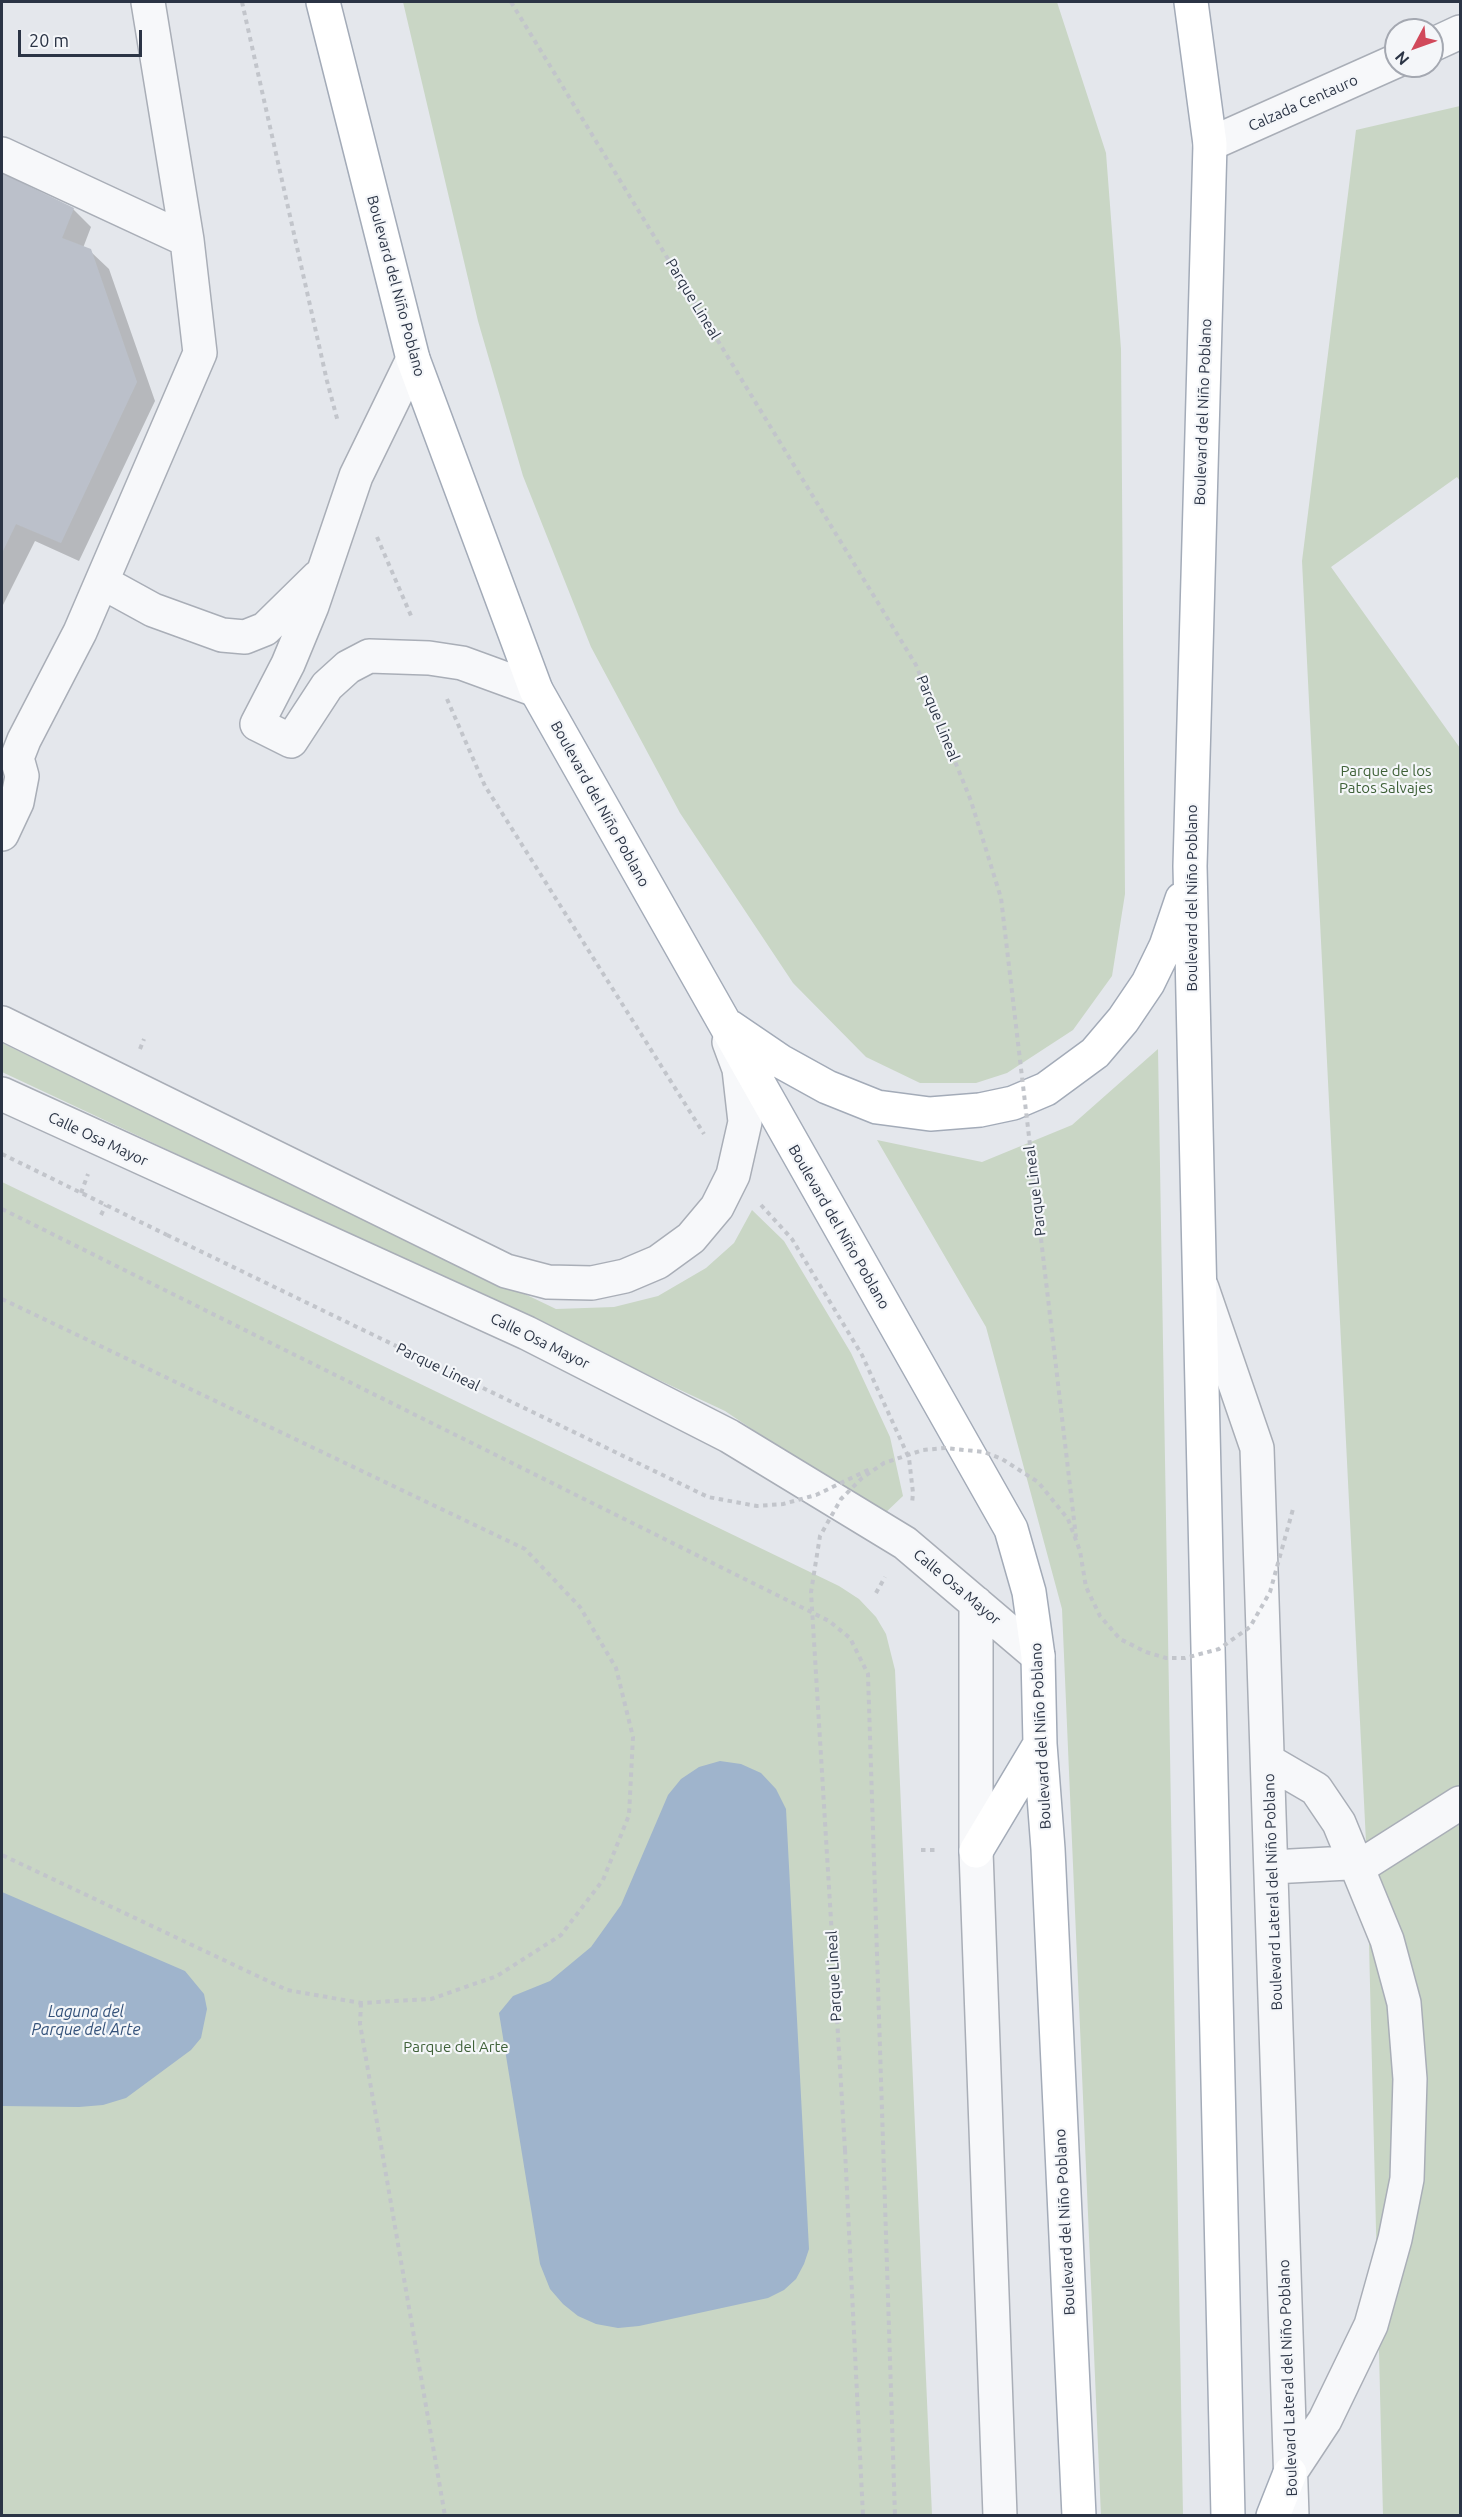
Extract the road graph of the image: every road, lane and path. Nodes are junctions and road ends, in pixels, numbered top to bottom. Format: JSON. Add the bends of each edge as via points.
{"nodes":[{"id":1,"x":148,"y":2,"type":"edge"},
{"id":2,"x":242,"y":2,"type":"edge"},
{"id":3,"x":323,"y":2,"type":"edge"},
{"id":4,"x":511,"y":2,"type":"edge"},
{"id":5,"x":1191,"y":2,"type":"edge"},
{"id":6,"x":1461,"y":32,"type":"edge"},
{"id":7,"x":1444,"y":40,"type":"edge"},
{"id":8,"x":1384,"y":66,"type":"edge"},
{"id":9,"x":1210,"y":144,"type":"junction"},
{"id":10,"x":2,"y":154,"type":"edge"},
{"id":11,"x":187,"y":240,"type":"junction"},
{"id":12,"x":413,"y":359,"type":"junction"},
{"id":13,"x":356,"y":476,"type":"junction"},
{"id":14,"x":375,"y":531,"type":"dead end"},
{"id":15,"x":323,"y":571,"type":"junction"},
{"id":16,"x":102,"y":582,"type":"junction"},
{"id":17,"x":429,"y":658,"type":"junction"},
{"id":18,"x":536,"y":690,"type":"junction"},
{"id":19,"x":9,"y":761,"type":"edge"},
{"id":20,"x":2,"y":834,"type":"edge"},
{"id":21,"x":1190,"y":866,"type":"junction"},
{"id":22,"x":721,"y":1020,"type":"junction"},
{"id":23,"x":2,"y":1023,"type":"edge"},
{"id":24,"x":2,"y":1094,"type":"edge"},
{"id":25,"x":2,"y":1154,"type":"edge"},
{"id":26,"x":733,"y":1175,"type":"junction"},
{"id":27,"x":106,"y":1205,"type":"junction"},
{"id":28,"x":2,"y":1209,"type":"edge"},
{"id":29,"x":101,"y":1215,"type":"dead end"},
{"id":30,"x":1199,"y":1278,"type":"junction"},
{"id":31,"x":2,"y":1299,"type":"edge"},
{"id":32,"x":884,"y":1462,"type":"junction"},
{"id":33,"x":1293,"y":1509,"type":"dead end"},
{"id":34,"x":1076,"y":1537,"type":"junction"},
{"id":35,"x":905,"y":1543,"type":"junction"},
{"id":36,"x":876,"y":1593,"type":"dead end"},
{"id":37,"x":976,"y":1603,"type":"junction"},
{"id":38,"x":1038,"y":1656,"type":"junction"},
{"id":39,"x":1040,"y":1744,"type":"junction"},
{"id":40,"x":1268,"y":1761,"type":"junction"},
{"id":41,"x":1461,"y":1803,"type":"edge"},
{"id":42,"x":976,"y":1851,"type":"junction"},
{"id":43,"x":2,"y":1856,"type":"edge"},
{"id":44,"x":1356,"y":1864,"type":"junction"},
{"id":45,"x":1272,"y":1867,"type":"junction"},
{"id":46,"x":361,"y":2003,"type":"junction"},
{"id":47,"x":1290,"y":2474,"type":"junction"},
{"id":48,"x":445,"y":2516,"type":"edge"},
{"id":49,"x":863,"y":2516,"type":"edge"},
{"id":50,"x":895,"y":2516,"type":"edge"},
{"id":51,"x":1000,"y":2516,"type":"edge"},
{"id":52,"x":1079,"y":2516,"type":"edge"},
{"id":53,"x":1228,"y":2516,"type":"edge"},
{"id":54,"x":1273,"y":2516,"type":"edge"},
{"id":55,"x":1292,"y":2516,"type":"edge"}],
"edges":[{"from":1,"to":11,"type":"street"},
{"from":2,"to":13,"type":"path","via":[[327,381]]},
{"from":3,"to":12,"type":"main road","name":"Boulevard del Niño Poblano"},
{"from":4,"to":34,"type":"path","name":"Parque Lineal","bridge":true,"via":[[916,665],[971,801],[1001,898]]},
{"from":5,"to":9,"type":"main road","name":"Boulevard del Niño Poblano"},
{"from":6,"to":7,"type":"street"},
{"from":8,"to":9,"type":"street","name":"Calzada Centauro"},
{"from":9,"to":21,"type":"main road","name":"Boulevard del Niño Poblano"},
{"from":10,"to":11,"type":"street"},
{"from":11,"to":16,"type":"street","via":[[200,353]]},
{"from":12,"to":13,"type":"street"},
{"from":12,"to":18,"type":"main road","name":"Boulevard del Niño Poblano"},
{"from":13,"to":15,"type":"street"},
{"from":14,"to":17,"type":"path"},
{"from":15,"to":16,"type":"street","via":[[265,629],[245,638],[222,635],[153,610]]},
{"from":15,"to":17,"type":"street","via":[[288,664],[258,724],[291,741],[327,686],[348,667],[369,656]]},
{"from":16,"to":19,"type":"street","via":[[80,632]]},
{"from":17,"to":18,"type":"street","via":[[462,663]]},
{"from":17,"to":26,"type":"path","via":[[485,786],[697,1125]]},
{"from":18,"to":22,"type":"main road","name":"Boulevard del Niño Poblano"},
{"from":19,"to":20,"type":"street","via":[[22,776],[17,802]]},
{"from":21,"to":22,"type":"main road","via":[[1166,946],[1148,983],[1123,1020],[1095,1053],[1046,1089],[1014,1103],[930,1114],[877,1107],[780,1062]]},
{"from":21,"to":30,"type":"main road","name":"Boulevard del Niño Poblano"},
{"from":22,"to":26,"type":"street","via":[[739,1069],[745,1122]]},
{"from":22,"to":38,"type":"main road","name":"Boulevard del Niño Poblano","via":[[1011,1529],[1029,1592]]},
{"from":23,"to":26,"type":"street","via":[[506,1271],[548,1282],[591,1283],[626,1276],[658,1262],[690,1238],[717,1207]]},
{"from":24,"to":35,"type":"street","name":"Calle Osa Mayor","via":[[527,1333],[729,1436]]},
{"from":25,"to":27,"type":"path","name":"Parque Lineal"},
{"from":26,"to":35,"type":"path","via":[[792,1239],[862,1355],[909,1458],[913,1493]]},
{"from":27,"to":29,"type":"path"},
{"from":27,"to":32,"type":"path","name":"Parque Lineal","bridge":true,"via":[[708,1497],[757,1506],[792,1502],[816,1495]]},
{"from":28,"to":50,"type":"path","via":[[829,1621],[850,1638],[868,1674]]},
{"from":30,"to":40,"type":"street","name":"Boulevard Lateral del Niño Poblano","via":[[1257,1448]]},
{"from":30,"to":53,"type":"main road","name":"Boulevard del Niño Poblano"},
{"from":31,"to":46,"type":"path","via":[[525,1549],[580,1607],[616,1668],[633,1737],[629,1815],[603,1880],[561,1935],[496,1976],[431,1999]]},
{"from":32,"to":34,"type":"path","name":"Parque Lineal","bridge":true,"via":[[912,1452],[945,1448],[984,1452],[1002,1459],[1038,1482],[1058,1503]]},
{"from":32,"to":49,"type":"path","name":"Parque Lineal","bridge":true,"via":[[841,1498],[824,1525],[816,1548],[811,1593]]},
{"from":33,"to":34,"type":"path","name":"Parque Lineal","bridge":true,"via":[[1262,1611],[1236,1640],[1185,1658],[1166,1658],[1120,1639],[1100,1616],[1086,1587]]},
{"from":35,"to":36,"type":"path"},
{"from":35,"to":37,"type":"street","name":"Calle Osa Mayor"},
{"from":37,"to":38,"type":"street","name":"Calle Osa Mayor"},
{"from":37,"to":42,"type":"street"},
{"from":38,"to":39,"type":"main road","name":"Boulevard del Niño Poblano"},
{"from":39,"to":42,"type":"main road"},
{"from":39,"to":52,"type":"main road","name":"Boulevard del Niño Poblano"},
{"from":40,"to":44,"type":"street","via":[[1316,1789],[1339,1823]]},
{"from":40,"to":45,"type":"street","name":"Boulevard Lateral del Niño Poblano"},
{"from":41,"to":44,"type":"street","via":[[1367,1862]]},
{"from":42,"to":51,"type":"street"},
{"from":43,"to":46,"type":"path","via":[[287,1990]]},
{"from":44,"to":45,"type":"street"},
{"from":44,"to":47,"type":"street","via":[[1387,1940],[1404,2003],[1410,2079],[1407,2179],[1371,2325],[1325,2420]]},
{"from":45,"to":47,"type":"street","name":"Boulevard Lateral del Niño Poblano"},
{"from":46,"to":48,"type":"path","via":[[360,2024]]},
{"from":47,"to":54,"type":"main road"},
{"from":47,"to":55,"type":"street","name":"Boulevard Lateral del Niño Poblano"}]}
